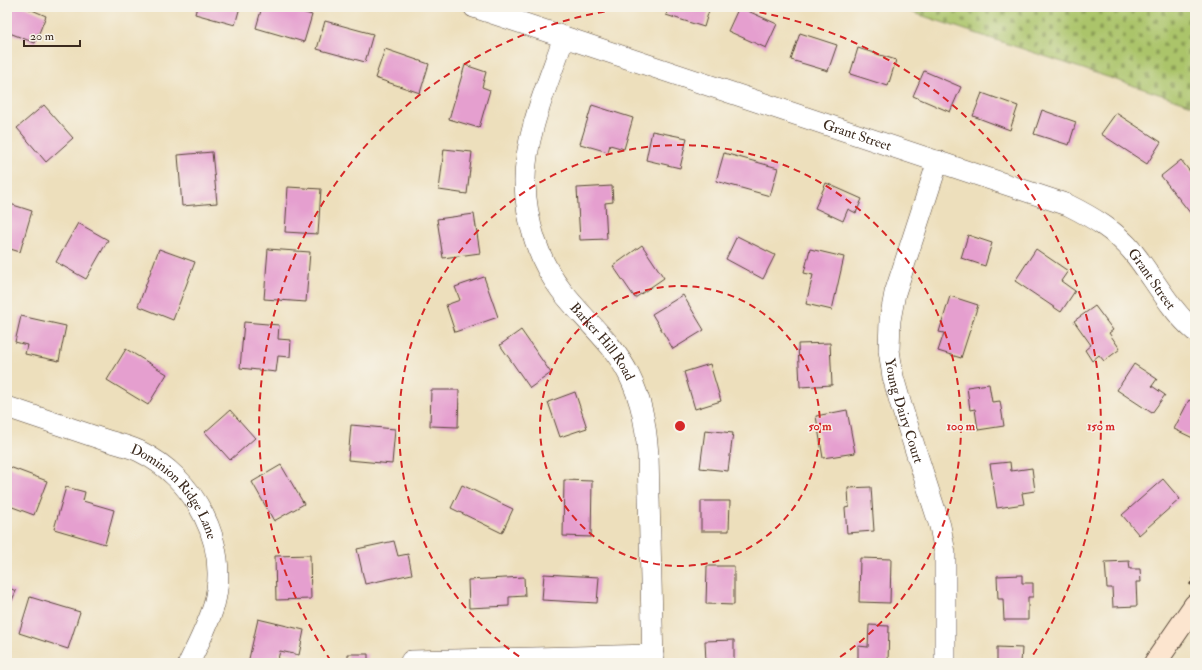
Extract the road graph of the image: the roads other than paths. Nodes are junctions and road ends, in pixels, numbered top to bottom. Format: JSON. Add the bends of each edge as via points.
{"nodes":[{"id":1,"x":474,"y":7,"type":"edge"},
{"id":2,"x":564,"y":37,"type":"junction"},
{"id":3,"x":938,"y":161,"type":"junction"},
{"id":4,"x":1195,"y":331,"type":"edge"},
{"id":5,"x":7,"y":407,"type":"edge"},
{"id":6,"x":1195,"y":605,"type":"edge"},
{"id":7,"x":653,"y":659,"type":"edge"},
{"id":8,"x":411,"y":661,"type":"dead end"},
{"id":9,"x":189,"y":663,"type":"edge"},
{"id":10,"x":945,"y":663,"type":"edge"},
{"id":11,"x":1155,"y":663,"type":"edge"}],
"edges":[{"from":1,"to":2,"type":"street","name":"Grant Street"},
{"from":2,"to":3,"type":"street","name":"Grant Street"},
{"from":2,"to":7,"type":"street","name":"Barker Hill Road","via":[[527,154],[525,182],[528,212],[546,266],[561,290],[614,351],[629,375],[640,401],[646,427],[648,455]]},
{"from":3,"to":4,"type":"street","name":"Grant Street","via":[[1068,205],[1090,216],[1112,231],[1132,250],[1167,302]]},
{"from":3,"to":10,"type":"street","name":"Young Dairy Court","via":[[894,293],[889,350],[893,377],[940,526],[945,553]]},
{"from":5,"to":9,"type":"street","name":"Dominion Ridge Lane","via":[[138,451],[161,464],[180,481],[197,502],[209,527],[216,552],[217,577],[214,604]]},
{"from":6,"to":11,"type":"main road"},
{"from":7,"to":8,"type":"street"}]}
